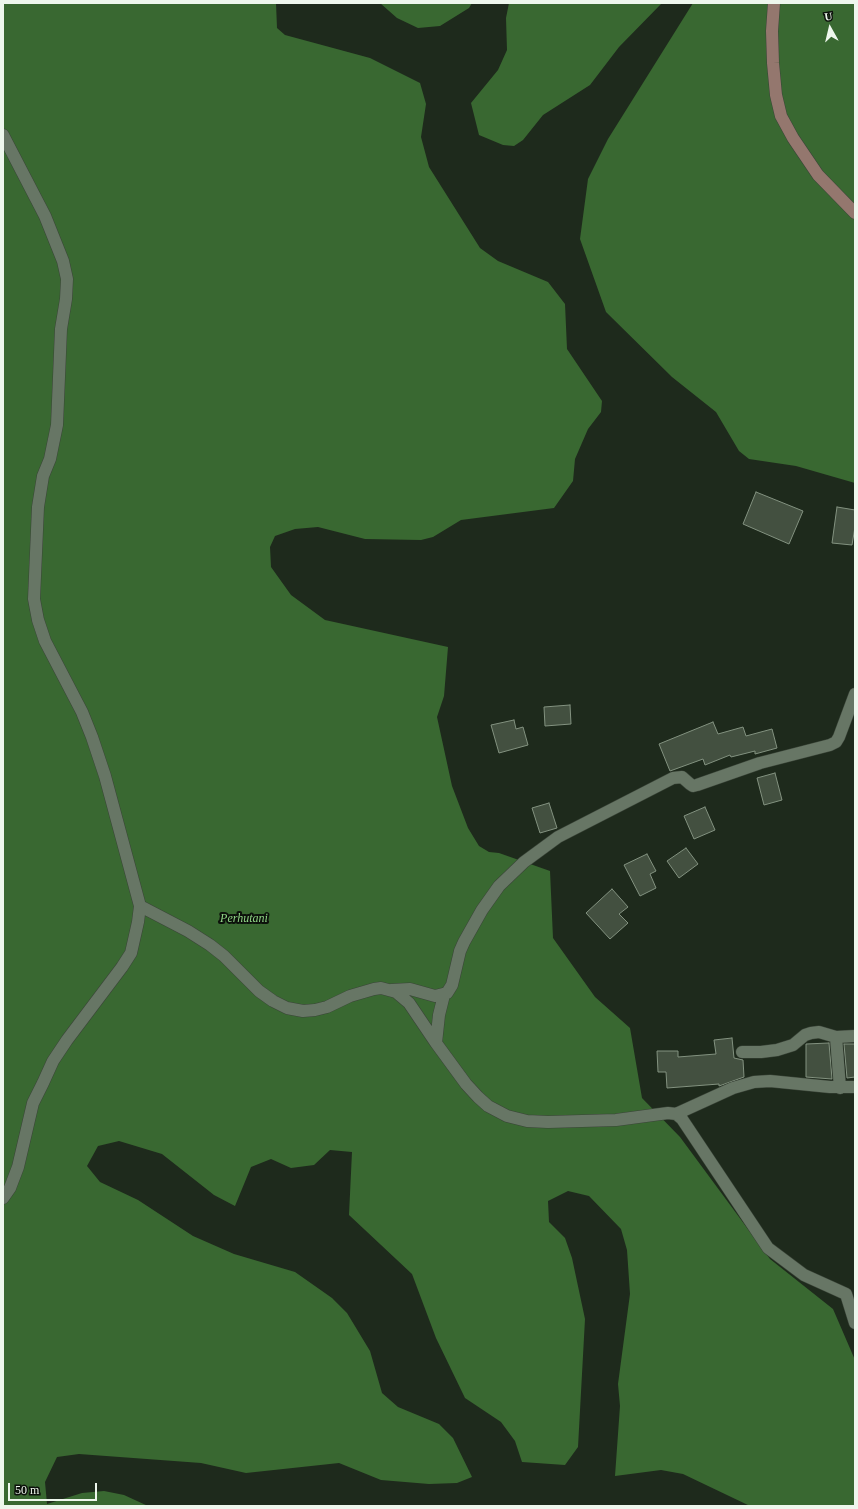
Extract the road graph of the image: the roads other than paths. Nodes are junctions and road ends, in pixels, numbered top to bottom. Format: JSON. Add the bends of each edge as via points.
{"nodes":[{"id":1,"x":774,"y":3,"type":"edge"},
{"id":2,"x":3,"y":135,"type":"edge"},
{"id":3,"x":855,"y":213,"type":"edge"},
{"id":4,"x":855,"y":694,"type":"edge"},
{"id":5,"x":140,"y":906,"type":"junction"},
{"id":6,"x":390,"y":990,"type":"junction"},
{"id":7,"x":444,"y":995,"type":"junction"},
{"id":8,"x":836,"y":1036,"type":"junction"},
{"id":9,"x":855,"y":1036,"type":"edge"},
{"id":10,"x":436,"y":1042,"type":"junction"},
{"id":11,"x":742,"y":1052,"type":"dead end"},
{"id":12,"x":855,"y":1087,"type":"edge"},
{"id":13,"x":840,"y":1088,"type":"junction"},
{"id":14,"x":676,"y":1114,"type":"junction"},
{"id":15,"x":3,"y":1198,"type":"edge"},
{"id":16,"x":850,"y":1291,"type":"edge"},
{"id":17,"x":855,"y":1323,"type":"edge"}],
"edges":[{"from":1,"to":3,"type":"street","via":[[773,63],[781,116],[818,175]]},
{"from":2,"to":5,"type":"street","via":[[45,216],[63,261],[67,279],[60,329],[59,410],[38,507],[34,599],[45,641],[82,712],[92,737]]},
{"from":4,"to":7,"type":"street","via":[[839,737],[830,745],[760,763],[697,785],[690,784],[682,777],[673,778],[541,848],[510,874],[482,910],[464,942],[452,985]]},
{"from":5,"to":6,"type":"street","via":[[188,930],[210,945],[259,991],[287,1008],[315,1010],[365,991],[381,988]]},
{"from":5,"to":15,"type":"street","via":[[131,953],[67,1040],[43,1082],[29,1118],[18,1167]]},
{"from":6,"to":7,"type":"street","via":[[402,989],[435,996]]},
{"from":6,"to":10,"type":"street","via":[[409,1003]]},
{"from":7,"to":10,"type":"street"},
{"from":8,"to":9,"type":"street"},
{"from":8,"to":11,"type":"street","via":[[811,1033],[793,1045],[777,1050]]},
{"from":8,"to":13,"type":"street"},
{"from":10,"to":14,"type":"street","via":[[478,1097],[488,1106],[507,1116],[527,1121],[548,1122],[616,1120]]},
{"from":12,"to":13,"type":"street"},
{"from":13,"to":14,"type":"street","via":[[770,1081],[754,1082],[733,1088]]},
{"from":14,"to":16,"type":"street","via":[[682,1119],[768,1248],[804,1275]]},
{"from":16,"to":17,"type":"street"}]}
